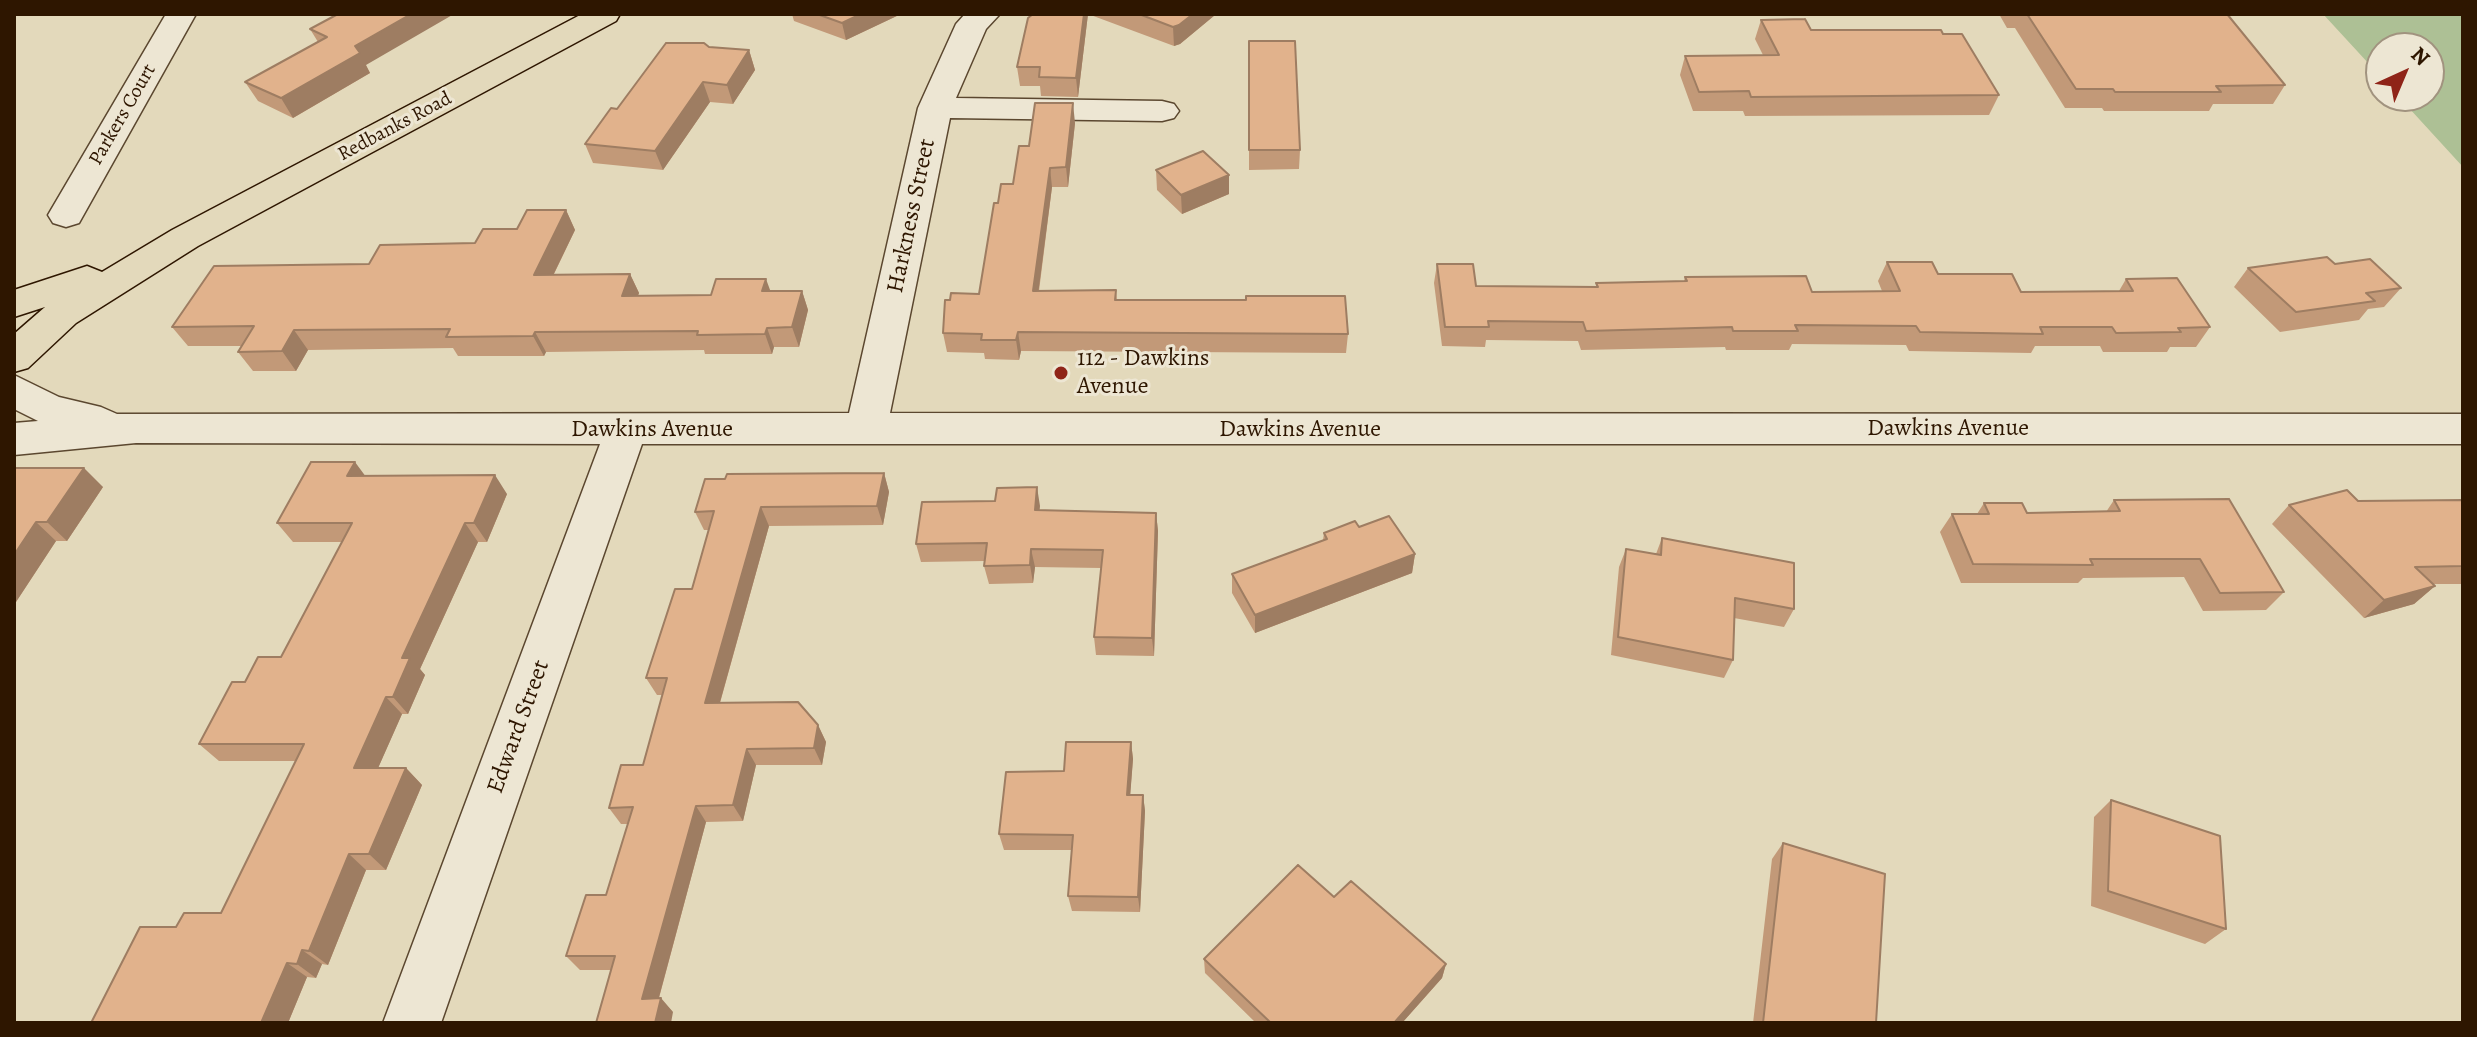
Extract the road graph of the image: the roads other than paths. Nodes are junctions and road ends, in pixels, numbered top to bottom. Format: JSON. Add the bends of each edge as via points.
{"nodes":[{"id":1,"x":181,"y":14,"type":"edge"},
{"id":2,"x":605,"y":14,"type":"edge"},
{"id":3,"x":985,"y":14,"type":"edge"},
{"id":4,"x":935,"y":108,"type":"junction"},
{"id":5,"x":1162,"y":111,"type":"dead end"},
{"id":6,"x":66,"y":215,"type":"dead end"},
{"id":7,"x":185,"y":238,"type":"junction"},
{"id":8,"x":14,"y":304,"type":"edge"},
{"id":9,"x":14,"y":358,"type":"edge"},
{"id":10,"x":14,"y":390,"type":"edge"},
{"id":11,"x":136,"y":428,"type":"junction"},
{"id":12,"x":2463,"y":429,"type":"edge"},
{"id":13,"x":626,"y":430,"type":"junction"},
{"id":14,"x":866,"y":430,"type":"junction"},
{"id":15,"x":14,"y":439,"type":"edge"},
{"id":16,"x":412,"y":1023,"type":"edge"}],
"edges":[{"from":1,"to":6,"type":"street","name":"Parkers Court"},
{"from":2,"to":7,"type":"main road","name":"Redbanks Road"},
{"from":3,"to":4,"type":"street","name":"Harkness Street","via":[[972,24]]},
{"from":4,"to":5,"type":"street"},
{"from":4,"to":14,"type":"street","name":"Harkness Street"},
{"from":7,"to":8,"type":"main road","name":"Redbanks Road"},
{"from":7,"to":9,"type":"main road","name":"Redbanks Road","via":[[62,314]]},
{"from":10,"to":11,"type":"street","name":"Dawkins Avenue","via":[[69,416]]},
{"from":11,"to":13,"type":"street","name":"Dawkins Avenue"},
{"from":11,"to":15,"type":"street","name":"Dawkins Avenue"},
{"from":12,"to":14,"type":"street","name":"Dawkins Avenue"},
{"from":13,"to":14,"type":"street","name":"Dawkins Avenue"},
{"from":13,"to":16,"type":"street","name":"Edward Street"}]}
